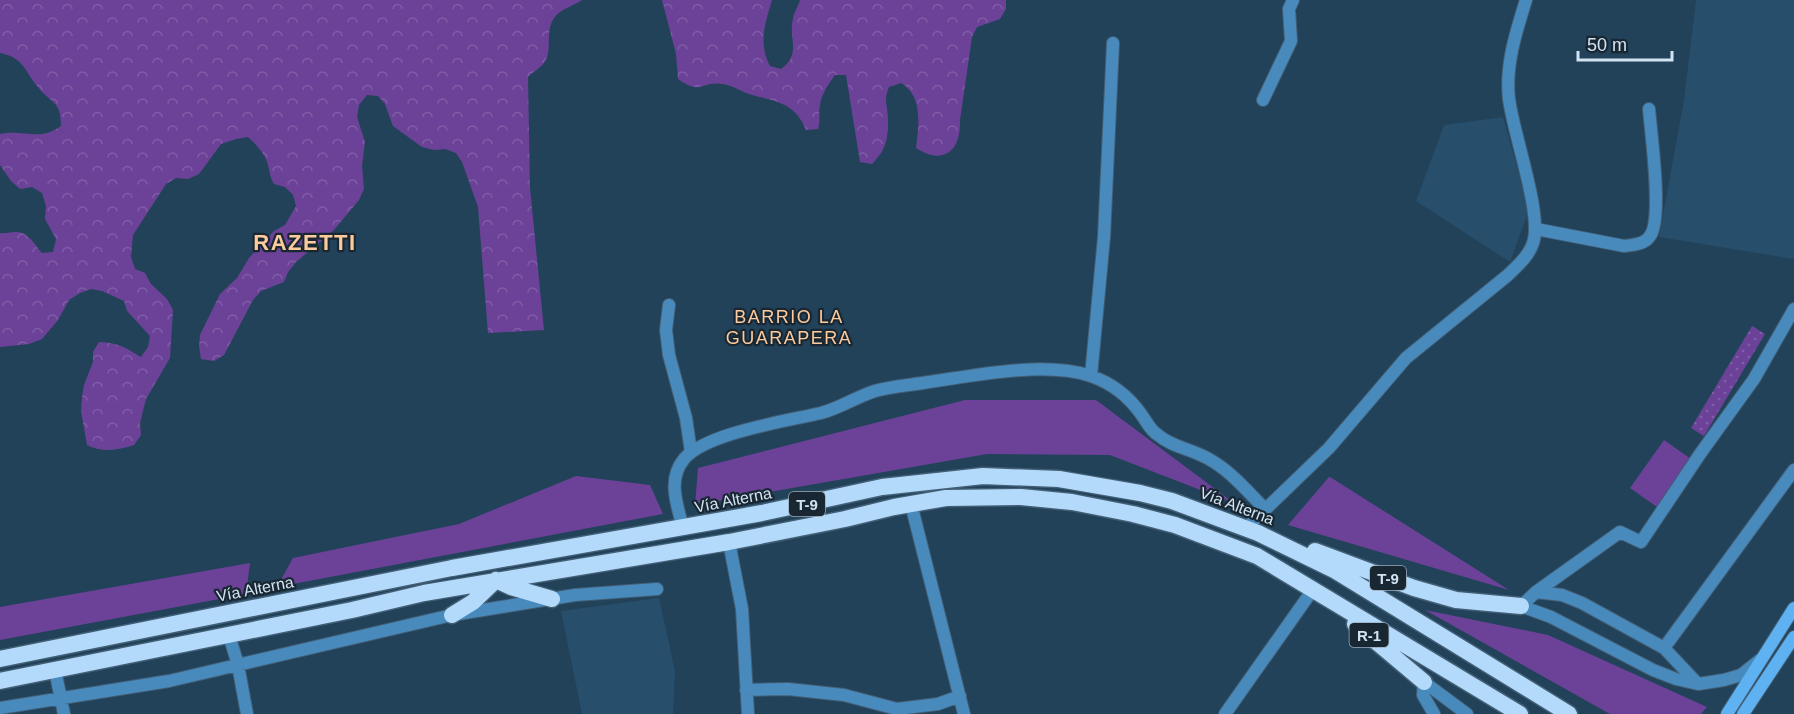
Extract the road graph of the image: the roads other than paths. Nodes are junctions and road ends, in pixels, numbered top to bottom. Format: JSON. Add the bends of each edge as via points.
{"nodes":[{"id":1,"x":1293,"y":0,"type":"edge"},
{"id":2,"x":1526,"y":0,"type":"edge"},
{"id":3,"x":1113,"y":43,"type":"dead end"},
{"id":4,"x":1263,"y":100,"type":"dead end"},
{"id":5,"x":1649,"y":109,"type":"dead end"},
{"id":6,"x":1536,"y":230,"type":"junction"},
{"id":7,"x":669,"y":305,"type":"dead end"},
{"id":8,"x":1794,"y":309,"type":"edge"},
{"id":9,"x":1091,"y":376,"type":"junction"},
{"id":10,"x":691,"y":452,"type":"junction"},
{"id":11,"x":1794,"y":470,"type":"edge"},
{"id":12,"x":911,"y":504,"type":"junction"},
{"id":13,"x":1265,"y":509,"type":"junction"},
{"id":14,"x":683,"y":528,"type":"junction"},
{"id":15,"x":1252,"y":530,"type":"junction"},
{"id":16,"x":729,"y":542,"type":"junction"},
{"id":17,"x":496,"y":580,"type":"junction"},
{"id":18,"x":1314,"y":588,"type":"junction"},
{"id":19,"x":657,"y":589,"type":"dead end"},
{"id":20,"x":1536,"y":592,"type":"junction"},
{"id":21,"x":552,"y":599,"type":"junction"},
{"id":22,"x":1521,"y":606,"type":"junction"},
{"id":23,"x":1794,"y":608,"type":"edge"},
{"id":24,"x":452,"y":615,"type":"junction"},
{"id":25,"x":229,"y":635,"type":"junction"},
{"id":26,"x":1794,"y":637,"type":"edge"},
{"id":27,"x":1664,"y":648,"type":"junction"},
{"id":28,"x":0,"y":659,"type":"edge"},
{"id":29,"x":1761,"y":660,"type":"junction"},
{"id":30,"x":238,"y":665,"type":"junction"},
{"id":31,"x":55,"y":670,"type":"junction"},
{"id":32,"x":0,"y":681,"type":"edge"},
{"id":33,"x":1424,"y":682,"type":"junction"},
{"id":34,"x":1698,"y":684,"type":"junction"},
{"id":35,"x":746,"y":690,"type":"junction"},
{"id":36,"x":960,"y":696,"type":"junction"},
{"id":37,"x":61,"y":699,"type":"junction"},
{"id":38,"x":0,"y":708,"type":"edge"},
{"id":39,"x":64,"y":714,"type":"edge"},
{"id":40,"x":247,"y":714,"type":"edge"},
{"id":41,"x":748,"y":714,"type":"edge"},
{"id":42,"x":964,"y":714,"type":"edge"},
{"id":43,"x":1225,"y":714,"type":"edge"},
{"id":44,"x":1434,"y":714,"type":"edge"},
{"id":45,"x":1467,"y":714,"type":"edge"},
{"id":46,"x":1520,"y":714,"type":"edge"},
{"id":47,"x":1569,"y":714,"type":"edge"},
{"id":48,"x":1727,"y":714,"type":"edge"},
{"id":49,"x":1743,"y":714,"type":"edge"}],
"edges":[{"from":1,"to":4,"type":"street","via":[[1289,9],[1291,41]]},
{"from":2,"to":6,"type":"street","via":[[1508,82]]},
{"from":3,"to":9,"type":"street","via":[[1104,237]]},
{"from":5,"to":6,"type":"street","via":[[1656,196],[1654,229],[1649,238],[1624,246]]},
{"from":6,"to":13,"type":"street","via":[[1531,248],[1520,263],[1406,358],[1329,448]]},
{"from":7,"to":10,"type":"street","via":[[669,355]]},
{"from":8,"to":20,"type":"street","via":[[1754,379],[1641,542],[1620,532]]},
{"from":9,"to":10,"type":"street","via":[[1049,369],[878,390],[832,410],[750,429]]},
{"from":9,"to":13,"type":"street","via":[[1124,395],[1160,437],[1226,470]]},
{"from":10,"to":14,"type":"street","via":[[674,477]]},
{"from":11,"to":27,"type":"street"},
{"from":12,"to":16,"type":"highway","number":"T-9"},
{"from":12,"to":18,"type":"highway","number":"T-9","via":[[1000,496],[1102,507],[1223,542]]},
{"from":12,"to":36,"type":"street"},
{"from":13,"to":15,"type":"street"},
{"from":14,"to":15,"type":"highway","name":"Vía Alterna","number":"T-9","via":[[882,487],[983,476],[1059,479],[1140,494],[1172,501]]},
{"from":14,"to":28,"type":"highway","name":"Vía Alterna","number":"T-9","via":[[452,568]]},
{"from":15,"to":22,"type":"highway","number":"T-9","via":[[1456,600]]},
{"from":15,"to":47,"type":"highway","name":"Vía Alterna","number":"T-9","via":[[1334,570]]},
{"from":16,"to":17,"type":"highway","number":"T-9"},
{"from":16,"to":35,"type":"street","via":[[742,609]]},
{"from":17,"to":21,"type":"highway"},
{"from":17,"to":24,"type":"highway"},
{"from":17,"to":25,"type":"highway","number":"T-9"},
{"from":18,"to":33,"type":"highway","number":"R-1"},
{"from":18,"to":43,"type":"street"},
{"from":18,"to":46,"type":"highway","number":"T-9"},
{"from":19,"to":21,"type":"street"},
{"from":20,"to":22,"type":"street"},
{"from":20,"to":27,"type":"street","via":[[1562,595],[1582,603]]},
{"from":21,"to":24,"type":"street"},
{"from":22,"to":34,"type":"street","number":"T-9","via":[[1551,617],[1653,670]]},
{"from":23,"to":29,"type":"main road"},
{"from":24,"to":30,"type":"street"},
{"from":25,"to":30,"type":"street"},
{"from":25,"to":31,"type":"highway","number":"T-9"},
{"from":26,"to":49,"type":"main road"},
{"from":27,"to":34,"type":"street"},
{"from":29,"to":34,"type":"street","number":"T-9","via":[[1742,675]]},
{"from":29,"to":48,"type":"main road"},
{"from":30,"to":37,"type":"street"},
{"from":30,"to":40,"type":"street"},
{"from":31,"to":32,"type":"highway","number":"T-9"},
{"from":31,"to":37,"type":"street"},
{"from":33,"to":44,"type":"street","via":[[1423,695]]},
{"from":33,"to":45,"type":"street","number":"R-1"},
{"from":35,"to":36,"type":"street","via":[[789,689],[844,695],[897,709],[938,704]]},
{"from":35,"to":41,"type":"street"},
{"from":36,"to":42,"type":"street"},
{"from":37,"to":38,"type":"street"},
{"from":37,"to":39,"type":"street"}]}
